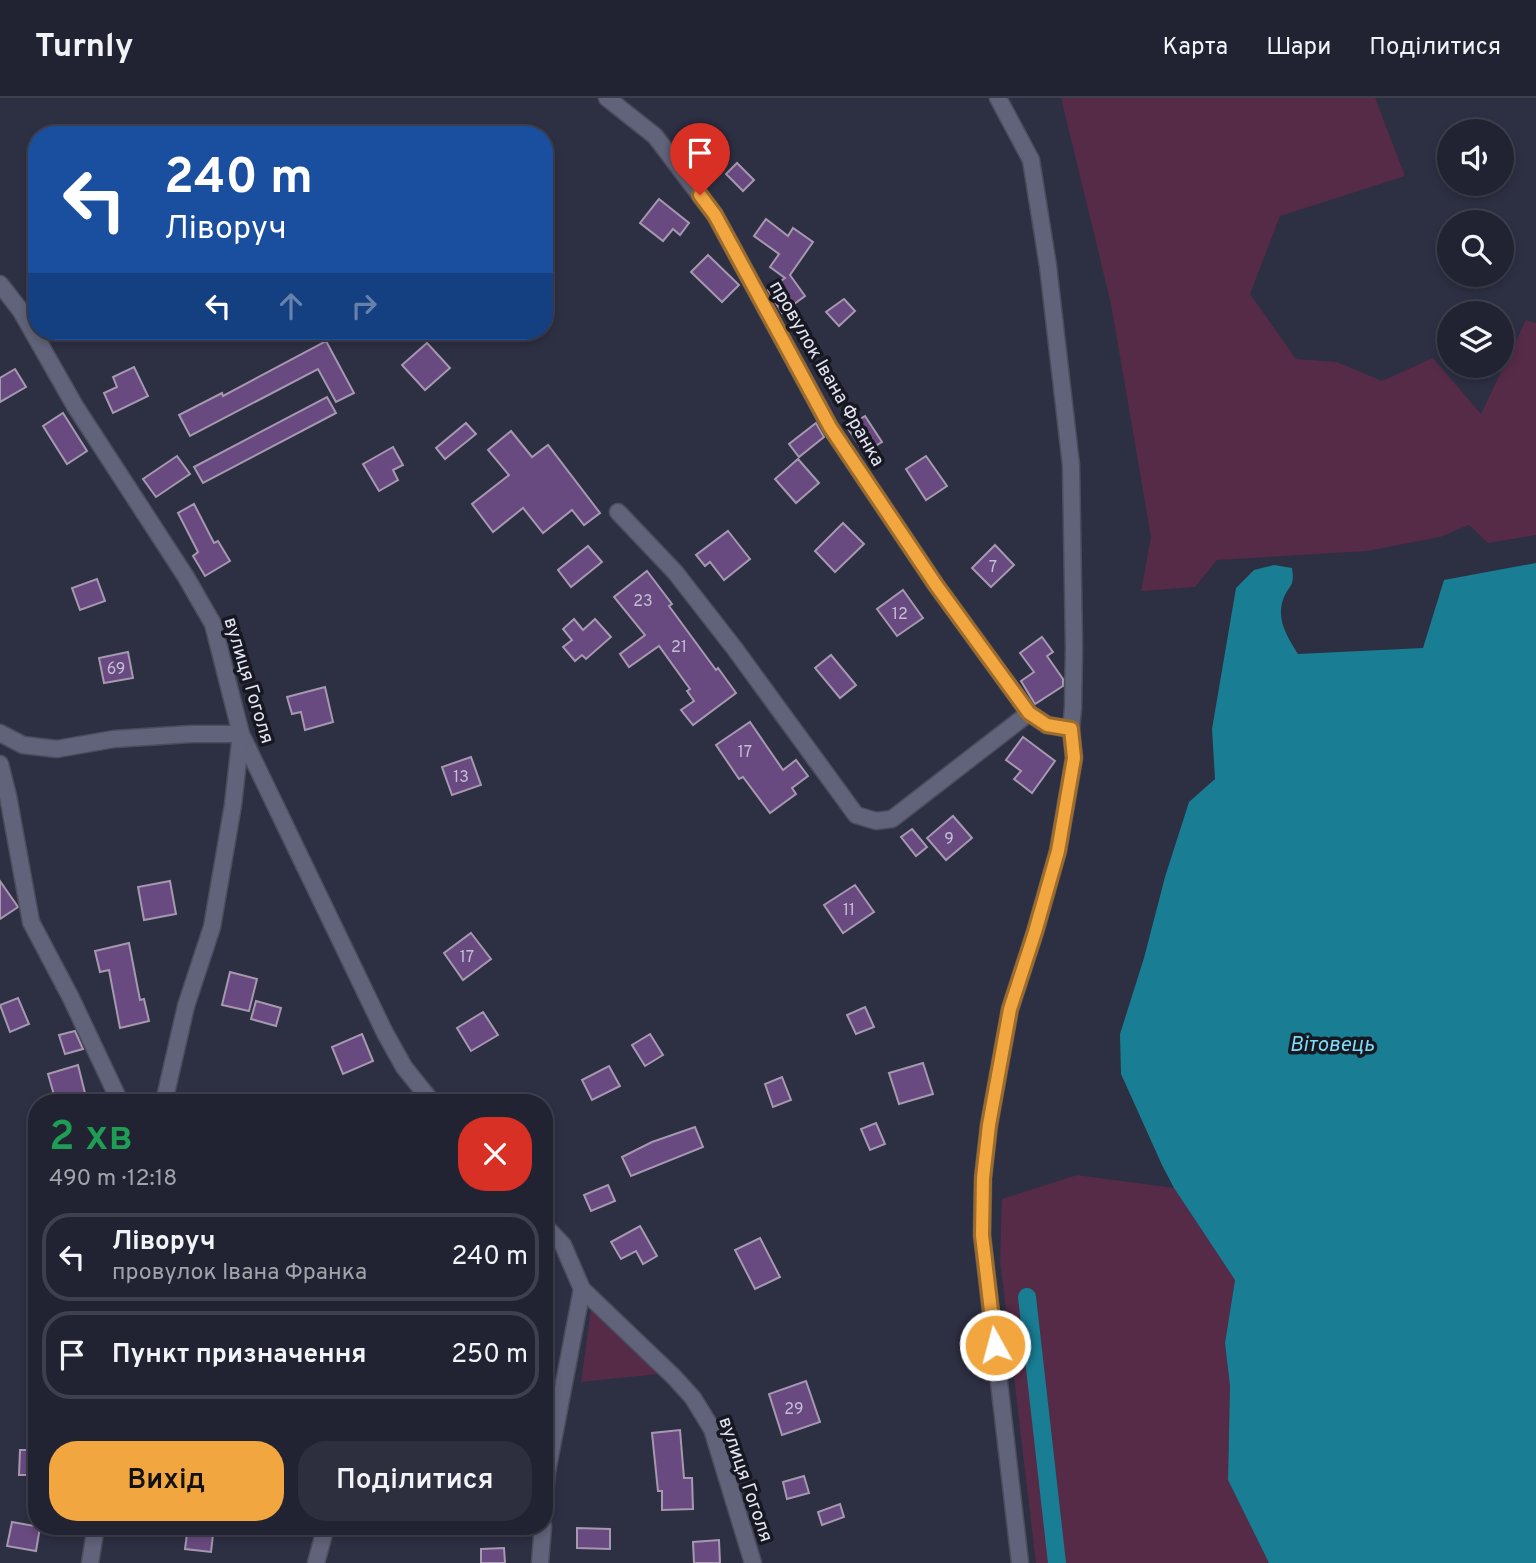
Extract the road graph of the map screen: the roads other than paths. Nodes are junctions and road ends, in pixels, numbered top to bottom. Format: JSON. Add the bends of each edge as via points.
{"nodes":[{"id":1,"x":607,"y":98,"type":"edge"},
{"id":2,"x":998,"y":98,"type":"edge"},
{"id":3,"x":0,"y":284,"type":"edge"},
{"id":4,"x":28,"y":323,"type":"edge"},
{"id":5,"x":37,"y":340,"type":"edge"},
{"id":6,"x":618,"y":512,"type":"dead end"},
{"id":7,"x":1029,"y":713,"type":"junction"},
{"id":8,"x":1071,"y":729,"type":"junction"},
{"id":9,"x":0,"y":733,"type":"edge"},
{"id":10,"x":241,"y":734,"type":"junction"},
{"id":11,"x":0,"y":764,"type":"edge"},
{"id":12,"x":116,"y":1094,"type":"edge"},
{"id":13,"x":166,"y":1094,"type":"edge"},
{"id":14,"x":420,"y":1094,"type":"edge"},
{"id":15,"x":553,"y":1234,"type":"edge"},
{"id":16,"x":582,"y":1289,"type":"junction"},
{"id":17,"x":553,"y":1441,"type":"edge"},
{"id":18,"x":95,"y":1535,"type":"edge"},
{"id":19,"x":324,"y":1535,"type":"edge"},
{"id":20,"x":542,"y":1535,"type":"edge"},
{"id":21,"x":90,"y":1563,"type":"edge"},
{"id":22,"x":316,"y":1563,"type":"edge"},
{"id":23,"x":540,"y":1563,"type":"edge"},
{"id":24,"x":753,"y":1563,"type":"edge"},
{"id":25,"x":1020,"y":1563,"type":"edge"}],
"edges":[{"from":1,"to":7,"type":"street","name":"провулок Івана Франка","via":[[655,136],[715,215],[830,427]]},
{"from":2,"to":8,"type":"street","via":[[1031,160],[1050,280],[1071,466]]},
{"from":3,"to":4,"type":"street","name":"вулиця Гоголя"},
{"from":5,"to":10,"type":"street","name":"вулиця Гоголя","via":[[213,624]]},
{"from":6,"to":7,"type":"street","via":[[675,572],[856,815],[876,821],[892,819]]},
{"from":7,"to":8,"type":"street","name":"провулок Івана Франка","via":[[1047,725]]},
{"from":8,"to":25,"type":"street","via":[[1074,758],[1058,851],[1010,1009],[983,1178],[982,1235]]},
{"from":9,"to":10,"type":"street","via":[[23,745],[57,749],[114,739]]},
{"from":10,"to":13,"type":"street","via":[[212,927],[186,1006]]},
{"from":10,"to":14,"type":"street","name":"вулиця Гоголя","via":[[385,1033]]},
{"from":11,"to":12,"type":"street","via":[[31,922]]},
{"from":15,"to":16,"type":"street","name":"вулиця Гоголя","via":[[563,1245]]},
{"from":16,"to":17,"type":"street"},
{"from":16,"to":24,"type":"street","name":"вулиця Гоголя","via":[[693,1398],[712,1429]]},
{"from":18,"to":21,"type":"street"},
{"from":19,"to":22,"type":"street"},
{"from":20,"to":23,"type":"street"}]}
